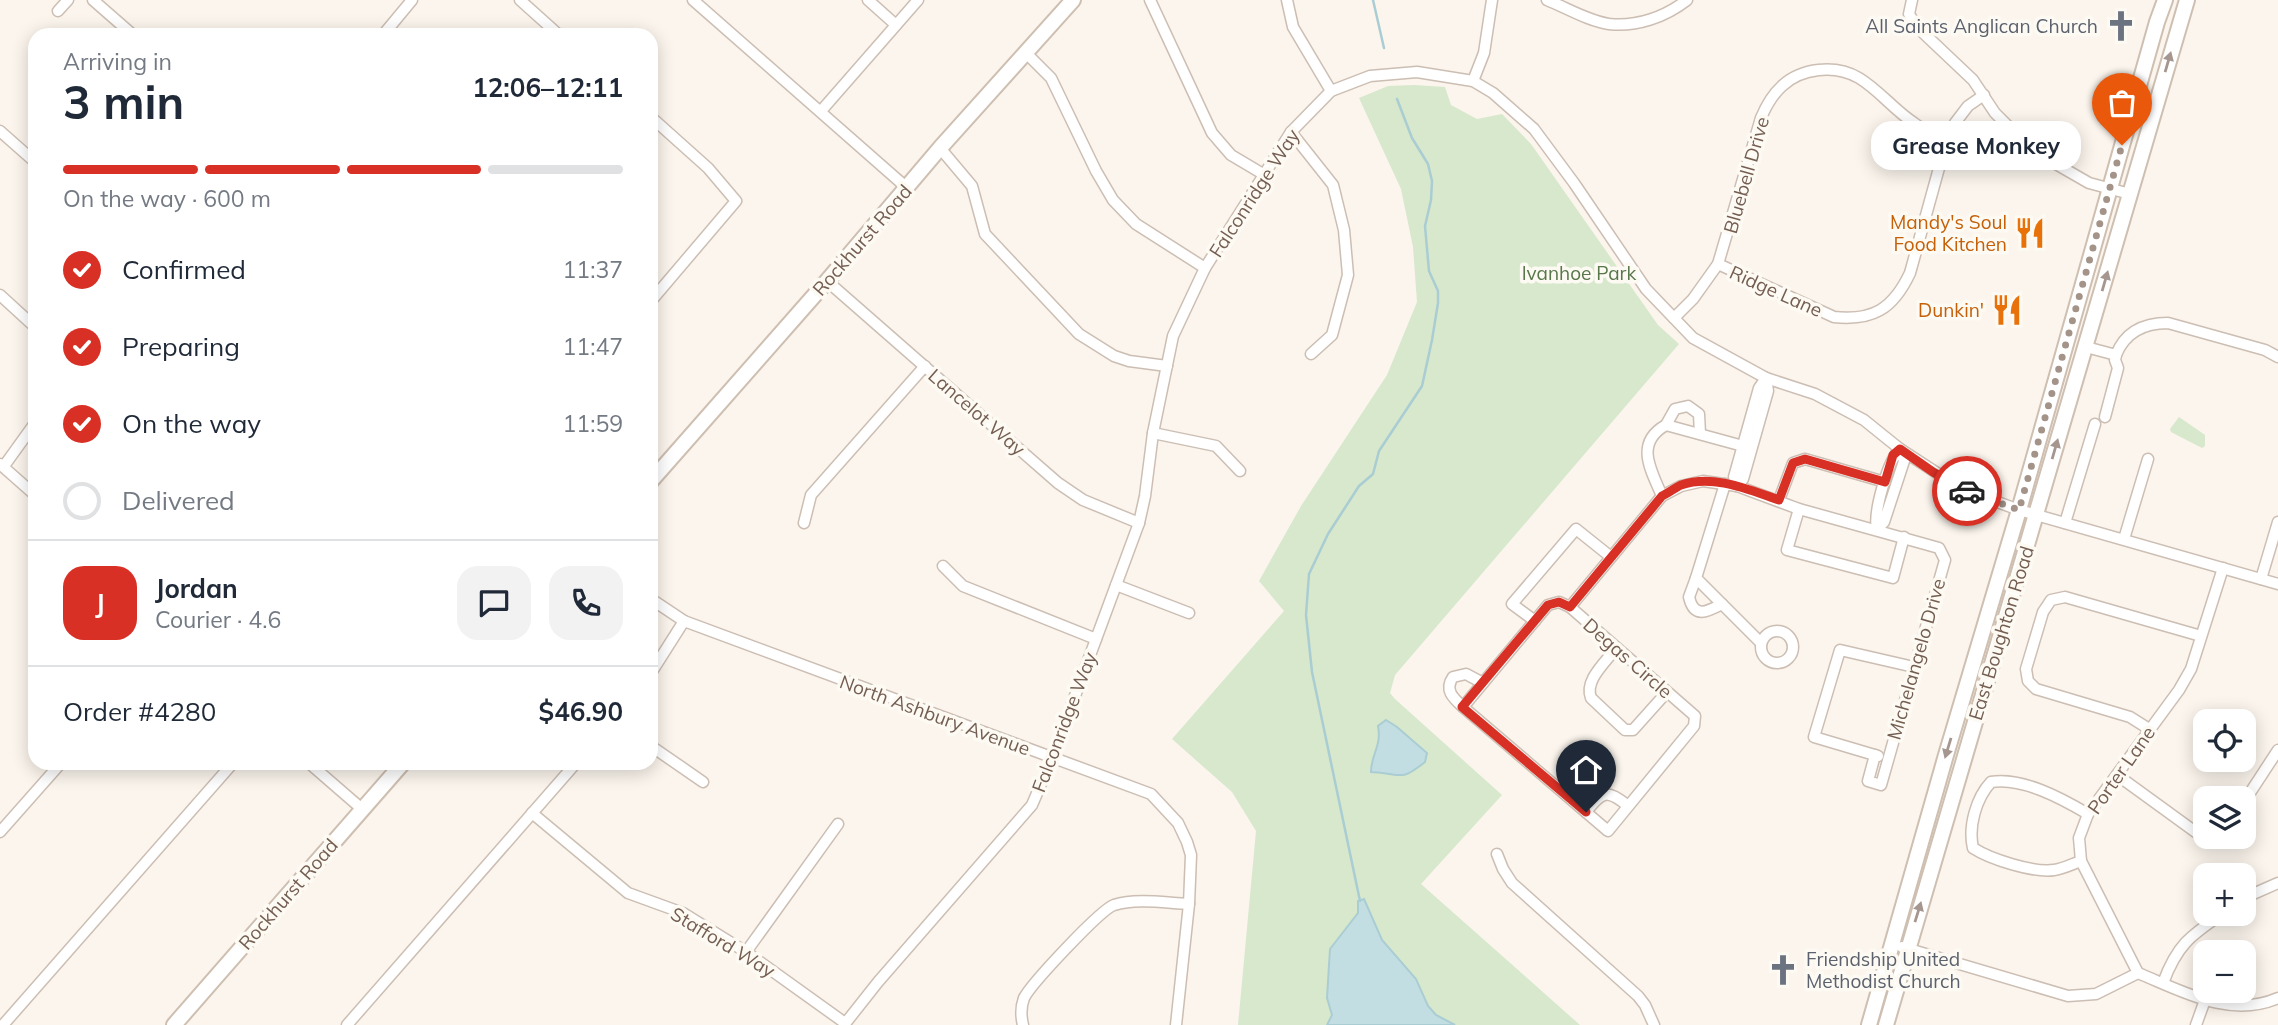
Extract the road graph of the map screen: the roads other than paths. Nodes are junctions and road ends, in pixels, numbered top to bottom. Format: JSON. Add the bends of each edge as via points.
{"nodes":[{"id":1,"x":68,"y":0,"type":"edge"},
{"id":2,"x":93,"y":0,"type":"edge"},
{"id":3,"x":412,"y":0,"type":"edge"},
{"id":4,"x":520,"y":0,"type":"edge"},
{"id":5,"x":693,"y":0,"type":"edge"},
{"id":6,"x":868,"y":0,"type":"edge"},
{"id":7,"x":918,"y":0,"type":"edge"},
{"id":8,"x":1073,"y":0,"type":"edge"},
{"id":9,"x":1150,"y":0,"type":"edge"},
{"id":10,"x":1287,"y":0,"type":"edge"},
{"id":11,"x":1492,"y":0,"type":"edge"},
{"id":12,"x":1547,"y":0,"type":"edge"},
{"id":13,"x":1687,"y":0,"type":"edge"},
{"id":14,"x":1912,"y":0,"type":"edge"},
{"id":15,"x":2165,"y":0,"type":"edge"},
{"id":16,"x":2187,"y":0,"type":"edge"},
{"id":17,"x":58,"y":11,"type":"dead end"},
{"id":18,"x":897,"y":25,"type":"junction"},
{"id":19,"x":125,"y":28,"type":"edge"},
{"id":20,"x":389,"y":28,"type":"edge"},
{"id":21,"x":551,"y":28,"type":"edge"},
{"id":22,"x":1026,"y":53,"type":"junction"},
{"id":23,"x":1473,"y":80,"type":"junction"},
{"id":24,"x":1331,"y":91,"type":"junction"},
{"id":25,"x":1984,"y":94,"type":"junction"},
{"id":26,"x":821,"y":111,"type":"junction"},
{"id":27,"x":658,"y":123,"type":"edge"},
{"id":28,"x":0,"y":131,"type":"edge"},
{"id":29,"x":1291,"y":132,"type":"junction"},
{"id":30,"x":1948,"y":141,"type":"junction"},
{"id":31,"x":940,"y":148,"type":"junction"},
{"id":32,"x":28,"y":156,"type":"edge"},
{"id":33,"x":1264,"y":174,"type":"junction"},
{"id":34,"x":907,"y":188,"type":"junction"},
{"id":35,"x":2110,"y":190,"type":"junction"},
{"id":36,"x":2130,"y":194,"type":"junction"},
{"id":37,"x":1718,"y":264,"type":"junction"},
{"id":38,"x":1205,"y":268,"type":"junction"},
{"id":39,"x":827,"y":281,"type":"junction"},
{"id":40,"x":658,"y":293,"type":"edge"},
{"id":41,"x":0,"y":295,"type":"edge"},
{"id":42,"x":1674,"y":318,"type":"junction"},
{"id":43,"x":28,"y":321,"type":"edge"},
{"id":44,"x":2085,"y":346,"type":"junction"},
{"id":45,"x":1311,"y":354,"type":"dead end"},
{"id":46,"x":2116,"y":355,"type":"junction"},
{"id":47,"x":2278,"y":357,"type":"edge"},
{"id":48,"x":925,"y":366,"type":"junction"},
{"id":49,"x":1167,"y":366,"type":"junction"},
{"id":50,"x":1766,"y":378,"type":"junction"},
{"id":51,"x":2105,"y":417,"type":"dead end"},
{"id":52,"x":2095,"y":424,"type":"dead end"},
{"id":53,"x":1666,"y":425,"type":"junction"},
{"id":54,"x":28,"y":432,"type":"edge"},
{"id":55,"x":1153,"y":433,"type":"junction"},
{"id":56,"x":1700,"y":435,"type":"junction"},
{"id":57,"x":1742,"y":446,"type":"junction"},
{"id":58,"x":1900,"y":449,"type":"junction"},
{"id":59,"x":2148,"y":459,"type":"dead end"},
{"id":60,"x":2,"y":465,"type":"edge"},
{"id":61,"x":1240,"y":471,"type":"dead end"},
{"id":62,"x":658,"y":473,"type":"edge"},
{"id":63,"x":1885,"y":482,"type":"junction"},
{"id":64,"x":1725,"y":484,"type":"junction"},
{"id":65,"x":1737,"y":486,"type":"junction"},
{"id":66,"x":28,"y":489,"type":"edge"},
{"id":67,"x":1662,"y":496,"type":"junction"},
{"id":68,"x":1779,"y":500,"type":"junction"},
{"id":69,"x":1800,"y":509,"type":"junction"},
{"id":70,"x":2019,"y":510,"type":"junction"},
{"id":71,"x":2036,"y":515,"type":"junction"},
{"id":72,"x":2278,"y":522,"type":"edge"},
{"id":73,"x":804,"y":523,"type":"dead end"},
{"id":74,"x":1139,"y":523,"type":"junction"},
{"id":75,"x":2065,"y":523,"type":"junction"},
{"id":76,"x":1877,"y":529,"type":"junction"},
{"id":77,"x":1904,"y":537,"type":"junction"},
{"id":78,"x":2124,"y":539,"type":"junction"},
{"id":79,"x":1611,"y":557,"type":"junction"},
{"id":80,"x":943,"y":566,"type":"dead end"},
{"id":81,"x":2223,"y":568,"type":"junction"},
{"id":82,"x":1696,"y":578,"type":"junction"},
{"id":83,"x":2261,"y":579,"type":"junction"},
{"id":84,"x":2278,"y":584,"type":"edge"},
{"id":85,"x":1116,"y":585,"type":"junction"},
{"id":86,"x":658,"y":604,"type":"edge"},
{"id":87,"x":1722,"y":604,"type":"junction"},
{"id":88,"x":1570,"y":607,"type":"junction"},
{"id":89,"x":1189,"y":613,"type":"dead end"},
{"id":90,"x":684,"y":621,"type":"junction"},
{"id":91,"x":1535,"y":621,"type":"junction"},
{"id":92,"x":2202,"y":636,"type":"junction"},
{"id":93,"x":1096,"y":639,"type":"junction"},
{"id":94,"x":1761,"y":643,"type":"dead end"},
{"id":95,"x":1616,"y":648,"type":"junction"},
{"id":96,"x":658,"y":662,"type":"edge"},
{"id":97,"x":1914,"y":667,"type":"junction"},
{"id":98,"x":1483,"y":683,"type":"junction"},
{"id":99,"x":1667,"y":692,"type":"junction"},
{"id":100,"x":1462,"y":707,"type":"junction"},
{"id":101,"x":2149,"y":729,"type":"junction"},
{"id":102,"x":2278,"y":750,"type":"edge"},
{"id":103,"x":658,"y":751,"type":"edge"},
{"id":104,"x":1875,"y":755,"type":"junction"},
{"id":105,"x":1052,"y":758,"type":"junction"},
{"id":106,"x":1888,"y":758,"type":"junction"},
{"id":107,"x":55,"y":770,"type":"edge"},
{"id":108,"x":227,"y":770,"type":"edge"},
{"id":109,"x":317,"y":770,"type":"edge"},
{"id":110,"x":397,"y":770,"type":"edge"},
{"id":111,"x":570,"y":770,"type":"edge"},
{"id":112,"x":2117,"y":775,"type":"junction"},
{"id":113,"x":703,"y":782,"type":"dead end"},
{"id":114,"x":2254,"y":786,"type":"edge"},
{"id":115,"x":1628,"y":806,"type":"junction"},
{"id":116,"x":362,"y":809,"type":"junction"},
{"id":117,"x":1586,"y":812,"type":"junction"},
{"id":118,"x":532,"y":813,"type":"junction"},
{"id":119,"x":2088,"y":814,"type":"junction"},
{"id":120,"x":838,"y":824,"type":"dead end"},
{"id":121,"x":2193,"y":830,"type":"edge"},
{"id":122,"x":0,"y":832,"type":"edge"},
{"id":123,"x":1497,"y":854,"type":"dead end"},
{"id":124,"x":2081,"y":861,"type":"junction"},
{"id":125,"x":2278,"y":883,"type":"edge"},
{"id":126,"x":2256,"y":893,"type":"edge"},
{"id":127,"x":1189,"y":904,"type":"junction"},
{"id":128,"x":2204,"y":926,"type":"edge"},
{"id":129,"x":1892,"y":944,"type":"junction"},
{"id":130,"x":1907,"y":948,"type":"junction"},
{"id":131,"x":746,"y":952,"type":"junction"},
{"id":132,"x":2138,"y":973,"type":"junction"},
{"id":133,"x":2163,"y":983,"type":"junction"},
{"id":134,"x":2193,"y":995,"type":"edge"},
{"id":135,"x":2278,"y":998,"type":"edge"},
{"id":136,"x":2204,"y":1003,"type":"edge"},
{"id":137,"x":2216,"y":1003,"type":"edge"},
{"id":138,"x":845,"y":1024,"type":"edge"},
{"id":139,"x":3,"y":1025,"type":"edge"},
{"id":140,"x":174,"y":1025,"type":"edge"},
{"id":141,"x":347,"y":1025,"type":"edge"},
{"id":142,"x":1023,"y":1025,"type":"edge"},
{"id":143,"x":1176,"y":1025,"type":"edge"},
{"id":144,"x":1654,"y":1025,"type":"edge"},
{"id":145,"x":1869,"y":1025,"type":"edge"},
{"id":146,"x":1886,"y":1025,"type":"edge"},
{"id":147,"x":2196,"y":1025,"type":"edge"}],
"edges":[{"from":1,"to":17,"type":"street"},
{"from":2,"to":19,"type":"street"},
{"from":3,"to":20,"type":"street"},
{"from":4,"to":21,"type":"street"},
{"from":5,"to":26,"type":"street"},
{"from":6,"to":18,"type":"street"},
{"from":7,"to":18,"type":"street"},
{"from":8,"to":22,"type":"main road","name":"Rockhurst Road"},
{"from":9,"to":33,"type":"street","via":[[1212,133],[1231,155]]},
{"from":10,"to":24,"type":"street","via":[[1293,27]]},
{"from":11,"to":23,"type":"street","via":[[1484,53]]},
{"from":12,"to":13,"type":"street","via":[[1609,24],[1662,16]]},
{"from":14,"to":25,"type":"street","via":[[1912,20]]},
{"from":15,"to":35,"type":"main road","name":"East Boughton Road"},
{"from":36,"to":16,"type":"main road","name":"East Boughton Road","one_way":true},
{"from":18,"to":26,"type":"street"},
{"from":22,"to":31,"type":"main road","name":"Rockhurst Road"},
{"from":22,"to":38,"type":"street","via":[[1051,78],[1113,200],[1136,224]]},
{"from":23,"to":24,"type":"street","name":"Falconridge Way","via":[[1417,72],[1370,76]]},
{"from":23,"to":42,"type":"street","name":"Falconridge Way","via":[[1535,129],[1646,289]]},
{"from":24,"to":29,"type":"street","name":"Falconridge Way"},
{"from":25,"to":30,"type":"street","name":"Ridge Lane","via":[[1968,106]]},
{"from":25,"to":35,"type":"street","via":[[2009,128],[2042,156]]},
{"from":26,"to":34,"type":"street"},
{"from":27,"to":40,"type":"street","via":[[708,168],[736,201]]},
{"from":28,"to":32,"type":"street"},
{"from":29,"to":33,"type":"street","name":"Falconridge Way"},
{"from":29,"to":45,"type":"street","via":[[1334,185],[1344,230],[1348,275],[1332,335]]},
{"from":30,"to":37,"type":"street","name":"Ridge Lane","via":[[1910,273],[1902,291],[1872,315],[1834,317]]},
{"from":30,"to":37,"type":"street","name":"Bluebell Drive","via":[[1912,122],[1858,77],[1829,70],[1800,75],[1782,85],[1761,118]]},
{"from":31,"to":34,"type":"main road","name":"Rockhurst Road"},
{"from":31,"to":49,"type":"street","via":[[972,186],[985,234],[1072,327],[1114,356]]},
{"from":33,"to":38,"type":"street","name":"Falconridge Way"},
{"from":34,"to":39,"type":"main road","name":"Rockhurst Road"},
{"from":35,"to":36,"type":"street"},
{"from":35,"to":70,"type":"main road","name":"East Boughton Road"},
{"from":44,"to":36,"type":"main road","name":"East Boughton Road","one_way":true},
{"from":37,"to":42,"type":"street","name":"Bluebell Drive"},
{"from":38,"to":49,"type":"street","name":"Falconridge Way","via":[[1173,336]]},
{"from":39,"to":48,"type":"street","name":"Lancelot Way"},
{"from":39,"to":62,"type":"main road","name":"Rockhurst Road"},
{"from":41,"to":43,"type":"street"},
{"from":42,"to":50,"type":"street","name":"Falconridge Way","via":[[1693,338]]},
{"from":44,"to":46,"type":"street"},
{"from":71,"to":44,"type":"main road","name":"East Boughton Road","one_way":true},
{"from":46,"to":47,"type":"street","via":[[2141,326],[2168,323]]},
{"from":46,"to":51,"type":"street","via":[[2118,368]]},
{"from":48,"to":73,"type":"street","via":[[811,495]]},
{"from":48,"to":74,"type":"street","name":"Lancelot Way","via":[[1070,493]]},
{"from":49,"to":55,"type":"street","name":"Falconridge Way"},
{"from":50,"to":57,"type":"street"},
{"from":50,"to":58,"type":"street","name":"Falconridge Way","via":[[1815,394],[1864,420]]},
{"from":50,"to":65,"type":"street","via":[[1768,391],[1743,480]]},
{"from":52,"to":75,"type":"street"},
{"from":53,"to":56,"type":"street"},
{"from":53,"to":56,"type":"street","via":[[1675,409],[1689,406],[1699,414]]},
{"from":53,"to":67,"type":"street","via":[[1647,445],[1648,465]]},
{"from":54,"to":60,"type":"street"},
{"from":55,"to":61,"type":"street","via":[[1216,446]]},
{"from":55,"to":74,"type":"street","name":"Falconridge Way"},
{"from":56,"to":57,"type":"street"},
{"from":57,"to":65,"type":"street","via":[[1734,477]]},
{"from":58,"to":63,"type":"street","via":[[1893,455]]},
{"from":58,"to":70,"type":"street","name":"Falconridge Way","via":[[1960,488]]},
{"from":58,"to":76,"type":"street","via":[[1904,461],[1884,522]]},
{"from":59,"to":78,"type":"street"},
{"from":60,"to":66,"type":"street"},
{"from":63,"to":68,"type":"street","via":[[1805,459],[1793,463]]},
{"from":63,"to":76,"type":"street"},
{"from":64,"to":65,"type":"street","name":"Michelangelo Drive"},
{"from":64,"to":67,"type":"street","name":"Michelangelo Drive","via":[[1681,485]]},
{"from":64,"to":82,"type":"street"},
{"from":65,"to":68,"type":"street","name":"Michelangelo Drive"},
{"from":67,"to":79,"type":"street","name":"Michelangelo Drive"},
{"from":68,"to":69,"type":"street","name":"Michelangelo Drive"},
{"from":69,"to":76,"type":"street","name":"Michelangelo Drive"},
{"from":69,"to":77,"type":"street","via":[[1787,550],[1893,578]]},
{"from":70,"to":71,"type":"street","name":"Falconridge Way"},
{"from":70,"to":129,"type":"main road","name":"East Boughton Road","one_way":true},
{"from":71,"to":75,"type":"street","name":"Falconridge Way"},
{"from":130,"to":71,"type":"main road","name":"East Boughton Road","one_way":true},
{"from":72,"to":83,"type":"street"},
{"from":74,"to":85,"type":"street","name":"Falconridge Way"},
{"from":75,"to":78,"type":"street","name":"Falconridge Way"},
{"from":76,"to":77,"type":"street","name":"Michelangelo Drive"},
{"from":77,"to":97,"type":"street","name":"Michelangelo Drive","via":[[1939,548],[1945,560]]},
{"from":78,"to":81,"type":"street","name":"Falconridge Way"},
{"from":79,"to":88,"type":"street","name":"Michelangelo Drive"},
{"from":79,"to":91,"type":"street","via":[[1576,529],[1512,604]]},
{"from":80,"to":93,"type":"street","via":[[963,586]]},
{"from":81,"to":83,"type":"street","name":"Falconridge Way"},
{"from":81,"to":92,"type":"street","name":"Porter Lane"},
{"from":82,"to":87,"type":"street"},
{"from":82,"to":87,"type":"street","via":[[1689,597],[1693,607],[1707,612]]},
{"from":83,"to":84,"type":"street","name":"Falconridge Way"},
{"from":85,"to":89,"type":"street"},
{"from":85,"to":93,"type":"street","name":"Falconridge Way"},
{"from":86,"to":90,"type":"street","name":"North Ashbury Avenue"},
{"from":87,"to":94,"type":"street"},
{"from":88,"to":91,"type":"street","name":"Degas Circle","via":[[1559,602],[1548,605]]},
{"from":88,"to":95,"type":"street","name":"Degas Circle"},
{"from":90,"to":96,"type":"street"},
{"from":90,"to":105,"type":"street","name":"North Ashbury Avenue"},
{"from":91,"to":98,"type":"street","name":"Degas Circle"},
{"from":92,"to":101,"type":"street","name":"Porter Lane","via":[[2185,679]]},
{"from":92,"to":101,"type":"street","via":[[2065,597],[2051,600],[2043,612],[2026,669],[2028,681],[2036,689],[2130,717]]},
{"from":93,"to":105,"type":"street","name":"Falconridge Way"},
{"from":95,"to":99,"type":"street","name":"Degas Circle"},
{"from":95,"to":99,"type":"street","via":[[1590,683],[1589,692],[1625,730],[1633,730]]},
{"from":97,"to":104,"type":"street","via":[[1839,650],[1814,737]]},
{"from":97,"to":106,"type":"street","name":"Michelangelo Drive"},
{"from":98,"to":100,"type":"street","name":"Degas Circle"},
{"from":98,"to":100,"type":"street","via":[[1466,674],[1453,677],[1450,694]]},
{"from":99,"to":115,"type":"street","name":"Degas Circle","via":[[1695,716],[1694,726]]},
{"from":100,"to":117,"type":"street","name":"Degas Circle"},
{"from":101,"to":112,"type":"street","name":"Porter Lane"},
{"from":102,"to":114,"type":"street"},
{"from":103,"to":113,"type":"street"},
{"from":104,"to":106,"type":"street"},
{"from":104,"to":106,"type":"street","name":"Michelangelo Drive","via":[[1868,781],[1881,785]]},
{"from":105,"to":127,"type":"street","name":"North Ashbury Avenue","via":[[1151,794],[1178,823],[1191,855]]},
{"from":105,"to":138,"type":"street","name":"Falconridge Way","via":[[1026,813]]},
{"from":107,"to":122,"type":"street"},
{"from":108,"to":139,"type":"street"},
{"from":109,"to":116,"type":"street"},
{"from":110,"to":116,"type":"main road","name":"Rockhurst Road"},
{"from":111,"to":118,"type":"street"},
{"from":112,"to":119,"type":"street","name":"Porter Lane"},
{"from":112,"to":121,"type":"street"},
{"from":115,"to":117,"type":"street","via":[[1607,794]]},
{"from":115,"to":117,"type":"street","name":"Degas Circle","via":[[1608,831]]},
{"from":116,"to":140,"type":"main road","name":"Rockhurst Road"},
{"from":118,"to":131,"type":"street","name":"Stafford Way","via":[[628,893],[683,913]]},
{"from":118,"to":141,"type":"street"},
{"from":119,"to":124,"type":"street","name":"Porter Lane","via":[[2079,838]]},
{"from":119,"to":124,"type":"street","via":[[2059,797],[2005,780],[1991,782],[1982,792],[1970,835],[1973,848],[1984,855],[2037,870]]},
{"from":120,"to":131,"type":"street"},
{"from":123,"to":144,"type":"street","via":[[1511,883],[1638,996]]},
{"from":124,"to":132,"type":"street"},
{"from":125,"to":126,"type":"street"},
{"from":127,"to":142,"type":"street","via":[[1111,906],[1091,922],[1024,998]]},
{"from":127,"to":143,"type":"street","name":"North Ashbury Avenue"},
{"from":128,"to":133,"type":"street","via":[[2188,937],[2171,960]]},
{"from":129,"to":130,"type":"street"},
{"from":129,"to":145,"type":"main road","name":"East Boughton Road"},
{"from":130,"to":132,"type":"street","via":[[2068,996],[2096,994]]},
{"from":130,"to":146,"type":"main road","name":"East Boughton Road"},
{"from":131,"to":138,"type":"street","name":"Stafford Way"},
{"from":132,"to":133,"type":"street"},
{"from":133,"to":134,"type":"street"},
{"from":135,"to":137,"type":"street","via":[[2246,1006]]},
{"from":136,"to":147,"type":"street"}]}
